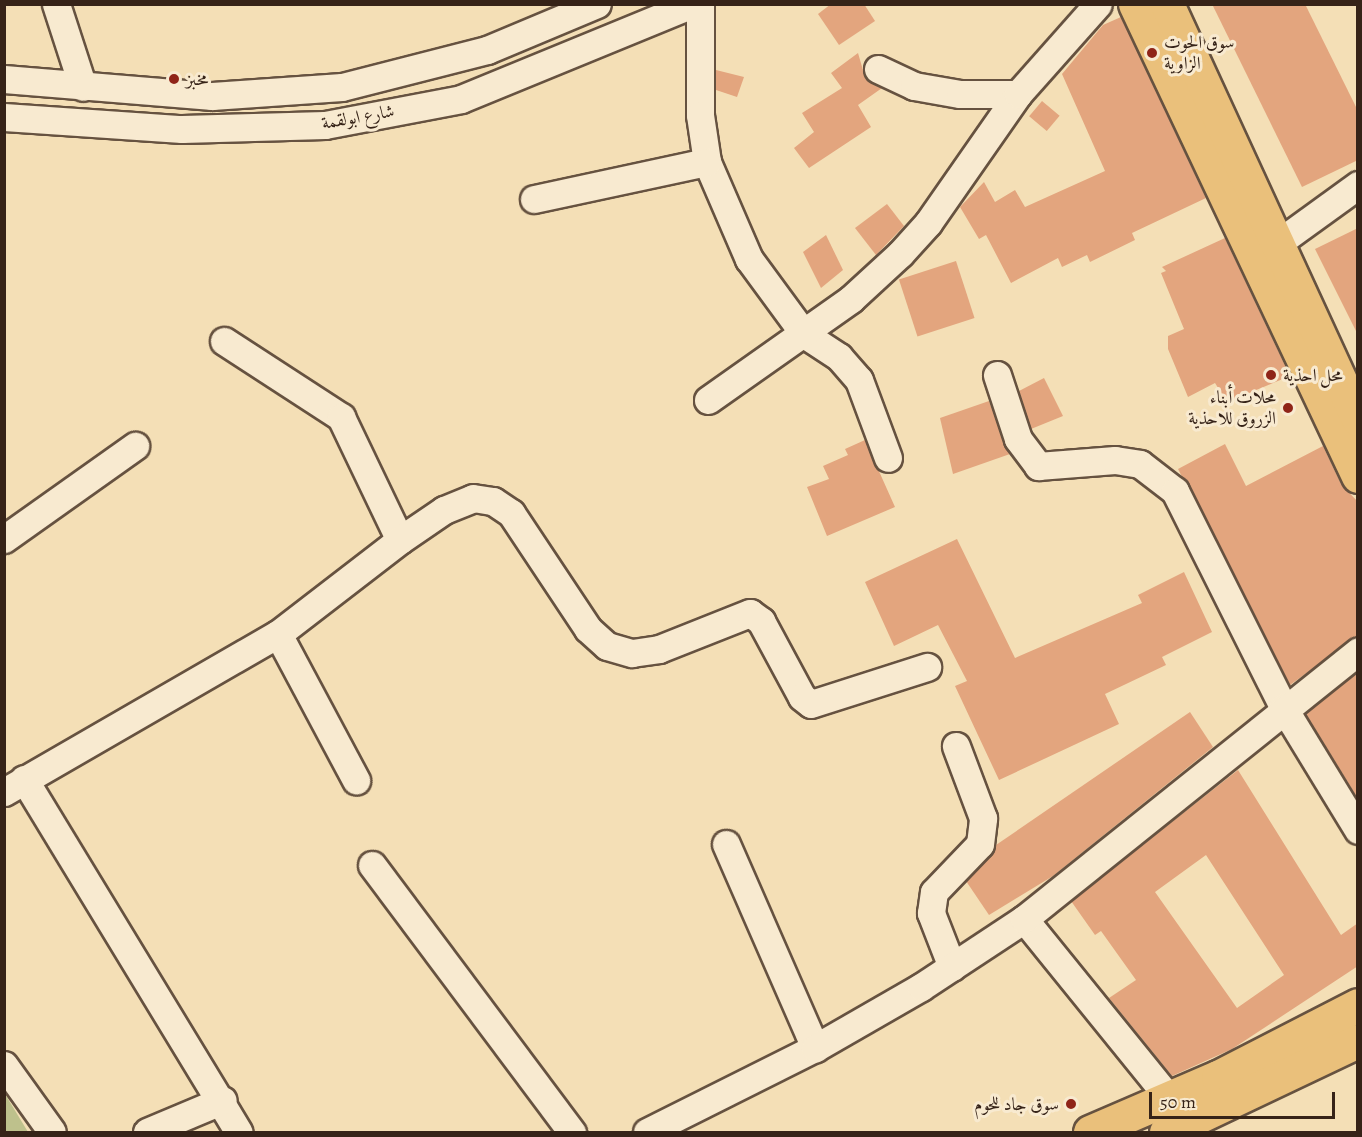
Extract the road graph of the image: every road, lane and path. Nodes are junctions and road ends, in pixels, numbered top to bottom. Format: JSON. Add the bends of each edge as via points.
{"nodes":[{"id":1,"x":56,"y":4,"type":"edge"},
{"id":2,"x":597,"y":4,"type":"edge"},
{"id":3,"x":693,"y":4,"type":"edge"},
{"id":4,"x":700,"y":4,"type":"edge"},
{"id":5,"x":1098,"y":4,"type":"edge"},
{"id":6,"x":1135,"y":4,"type":"edge"},
{"id":7,"x":1167,"y":4,"type":"edge"},
{"id":8,"x":878,"y":69,"type":"dead end"},
{"id":9,"x":4,"y":79,"type":"edge"},
{"id":10,"x":83,"y":87,"type":"junction"},
{"id":11,"x":1018,"y":94,"type":"junction"},
{"id":12,"x":4,"y":117,"type":"edge"},
{"id":13,"x":707,"y":162,"type":"junction"},
{"id":14,"x":1358,"y":185,"type":"edge"},
{"id":15,"x":534,"y":199,"type":"dead end"},
{"id":16,"x":1278,"y":243,"type":"junction"},
{"id":17,"x":804,"y":334,"type":"junction"},
{"id":18,"x":224,"y":341,"type":"dead end"},
{"id":19,"x":997,"y":375,"type":"dead end"},
{"id":20,"x":708,"y":400,"type":"dead end"},
{"id":21,"x":1358,"y":419,"type":"edge"},
{"id":22,"x":135,"y":446,"type":"dead end"},
{"id":23,"x":888,"y":458,"type":"dead end"},
{"id":24,"x":1358,"y":476,"type":"edge"},
{"id":25,"x":4,"y":539,"type":"edge"},
{"id":26,"x":400,"y":540,"type":"junction"},
{"id":27,"x":278,"y":634,"type":"junction"},
{"id":28,"x":1358,"y":651,"type":"edge"},
{"id":29,"x":927,"y":667,"type":"dead end"},
{"id":30,"x":1283,"y":707,"type":"junction"},
{"id":31,"x":956,"y":746,"type":"dead end"},
{"id":32,"x":356,"y":780,"type":"dead end"},
{"id":33,"x":14,"y":785,"type":"edge"},
{"id":34,"x":1358,"y":830,"type":"edge"},
{"id":35,"x":726,"y":844,"type":"dead end"},
{"id":36,"x":372,"y":865,"type":"dead end"},
{"id":37,"x":1024,"y":919,"type":"junction"},
{"id":38,"x":952,"y":967,"type":"junction"},
{"id":39,"x":1358,"y":1005,"type":"edge"},
{"id":40,"x":1358,"y":1041,"type":"edge"},
{"id":41,"x":814,"y":1048,"type":"junction"},
{"id":42,"x":4,"y":1065,"type":"edge"},
{"id":43,"x":1169,"y":1098,"type":"junction"},
{"id":44,"x":223,"y":1100,"type":"junction"},
{"id":45,"x":1205,"y":1126,"type":"edge"},
{"id":46,"x":52,"y":1132,"type":"edge"},
{"id":47,"x":147,"y":1132,"type":"edge"},
{"id":48,"x":239,"y":1132,"type":"edge"},
{"id":49,"x":572,"y":1132,"type":"edge"},
{"id":50,"x":647,"y":1132,"type":"edge"},
{"id":51,"x":1090,"y":1132,"type":"edge"},
{"id":52,"x":1166,"y":1132,"type":"edge"}],
"edges":[{"from":1,"to":10,"type":"street"},
{"from":2,"to":10,"type":"street","name":"شارع ابولقمة","via":[[487,50],[342,87],[212,96]]},
{"from":3,"to":12,"type":"street","name":"شارع ابولقمة","via":[[461,99],[325,125],[182,129]]},
{"from":4,"to":13,"type":"street","via":[[700,115]]},
{"from":5,"to":11,"type":"street"},
{"from":6,"to":24,"type":"main road"},
{"from":7,"to":16,"type":"main road"},
{"from":8,"to":11,"type":"street","via":[[914,86],[960,94]]},
{"from":9,"to":10,"type":"street","name":"شارع ابولقمة"},
{"from":11,"to":17,"type":"street","via":[[914,238],[851,299]]},
{"from":13,"to":15,"type":"street"},
{"from":13,"to":17,"type":"street","via":[[749,259]]},
{"from":14,"to":16,"type":"street"},
{"from":16,"to":21,"type":"main road"},
{"from":17,"to":20,"type":"street"},
{"from":17,"to":23,"type":"street","via":[[839,357],[859,380]]},
{"from":18,"to":26,"type":"street","via":[[341,417]]},
{"from":19,"to":30,"type":"street","via":[[1018,439],[1038,466],[1115,460],[1140,464],[1175,491]]},
{"from":22,"to":25,"type":"street"},
{"from":26,"to":27,"type":"street"},
{"from":26,"to":29,"type":"street","via":[[444,510],[473,498],[493,501],[512,513],[588,629],[607,646],[632,653],[659,649],[750,613],[761,621],[802,697],[811,704]]},
{"from":27,"to":32,"type":"street"},
{"from":27,"to":33,"type":"street"},
{"from":28,"to":30,"type":"street"},
{"from":30,"to":34,"type":"street"},
{"from":30,"to":37,"type":"street"},
{"from":31,"to":38,"type":"street","via":[[983,818],[980,844],[934,892],[931,913]]},
{"from":33,"to":44,"type":"street"},
{"from":35,"to":41,"type":"street"},
{"from":36,"to":49,"type":"street"},
{"from":37,"to":38,"type":"street"},
{"from":37,"to":43,"type":"street"},
{"from":38,"to":41,"type":"street"},
{"from":39,"to":43,"type":"main road"},
{"from":40,"to":45,"type":"main road"},
{"from":41,"to":50,"type":"street"},
{"from":42,"to":46,"type":"street"},
{"from":43,"to":51,"type":"main road"},
{"from":44,"to":47,"type":"street"},
{"from":44,"to":48,"type":"street"},
{"from":45,"to":52,"type":"main road"}]}
